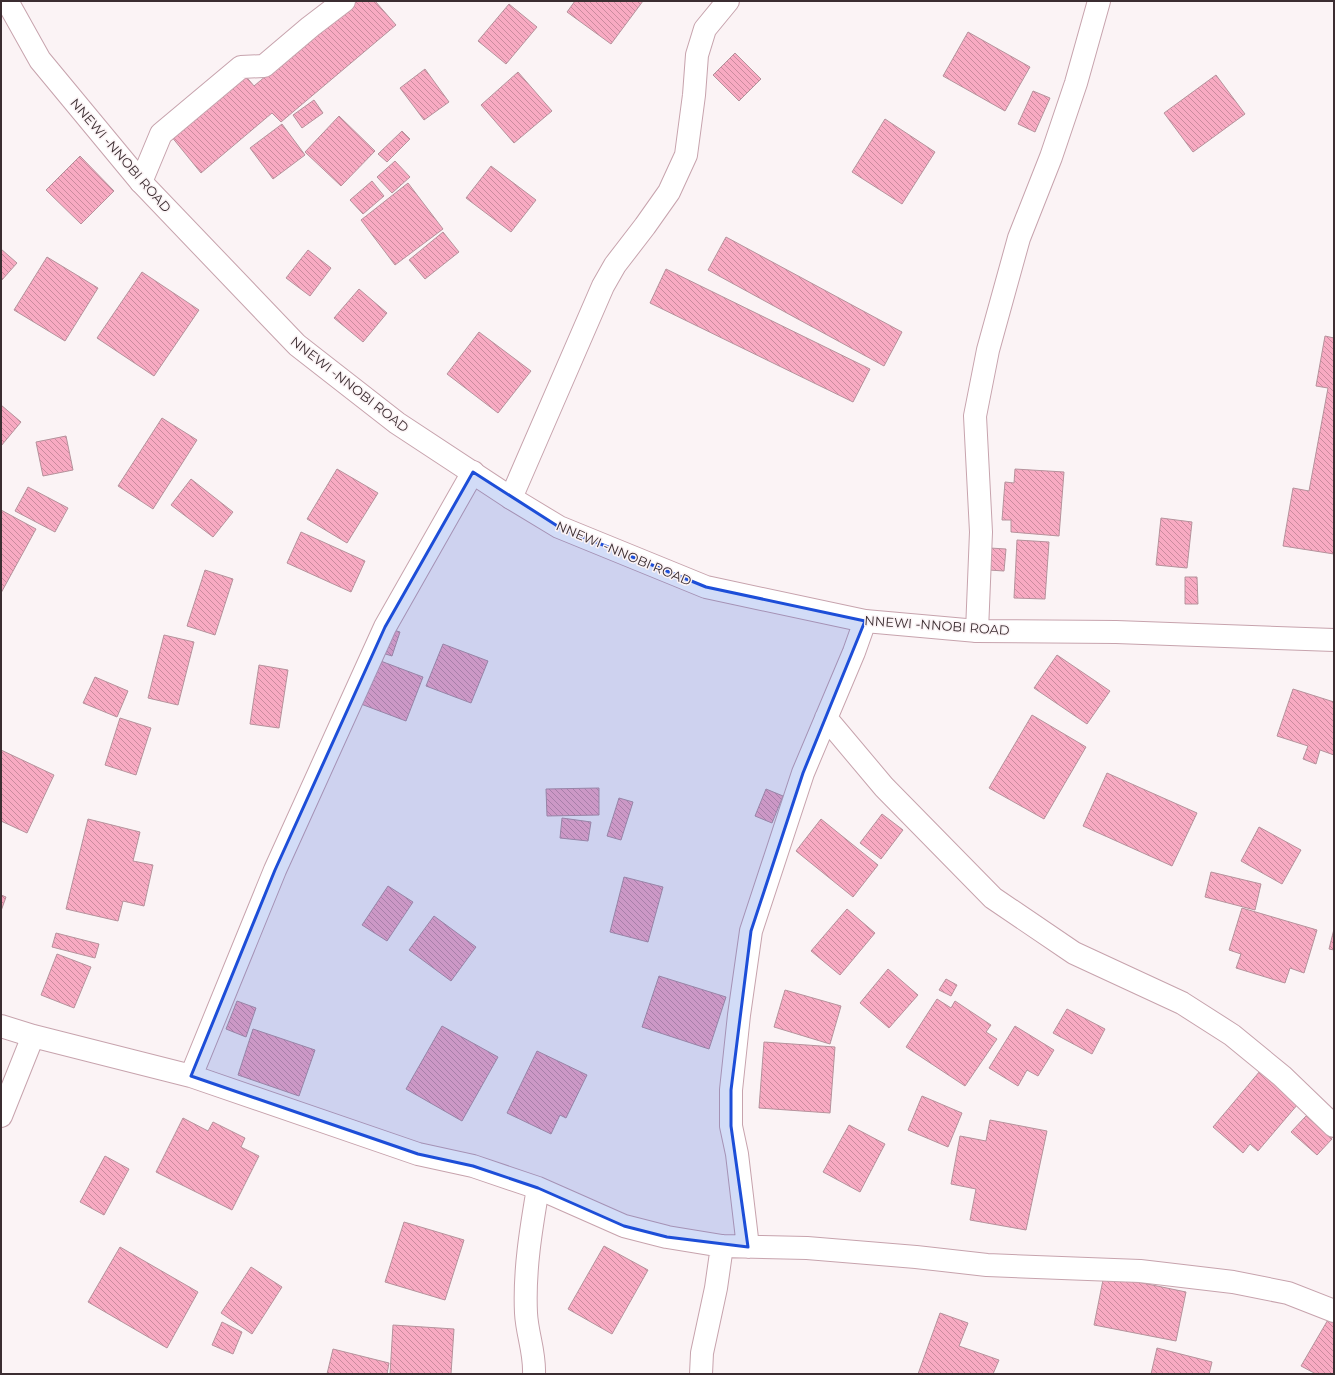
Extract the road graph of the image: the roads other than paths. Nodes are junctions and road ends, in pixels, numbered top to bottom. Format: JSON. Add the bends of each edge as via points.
{"nodes":[{"id":1,"x":7,"y":1,"type":"edge"},
{"id":2,"x":344,"y":1,"type":"edge"},
{"id":3,"x":728,"y":1,"type":"edge"},
{"id":4,"x":1099,"y":1,"type":"edge"},
{"id":5,"x":141,"y":182,"type":"junction"},
{"id":6,"x":473,"y":472,"type":"junction"},
{"id":7,"x":511,"y":498,"type":"junction"},
{"id":8,"x":865,"y":621,"type":"junction"},
{"id":9,"x":977,"y":631,"type":"junction"},
{"id":10,"x":1334,"y":640,"type":"edge"},
{"id":11,"x":826,"y":718,"type":"junction"},
{"id":12,"x":1,"y":1026,"type":"edge"},
{"id":13,"x":33,"y":1036,"type":"junction"},
{"id":14,"x":192,"y":1076,"type":"junction"},
{"id":15,"x":1,"y":1116,"type":"edge"},
{"id":16,"x":1334,"y":1126,"type":"edge"},
{"id":17,"x":538,"y":1188,"type":"junction"},
{"id":18,"x":722,"y":1246,"type":"junction"},
{"id":19,"x":748,"y":1247,"type":"junction"},
{"id":20,"x":1334,"y":1311,"type":"edge"},
{"id":21,"x":534,"y":1374,"type":"edge"},
{"id":22,"x":701,"y":1374,"type":"edge"}],
"edges":[{"from":1,"to":5,"type":"street","name":"NNEWI -NNOBI ROAD","via":[[40,60]]},
{"from":2,"to":5,"type":"street","via":[[264,66],[241,66],[161,134]]},
{"from":3,"to":7,"type":"street","via":[[706,29],[697,55],[686,155],[669,192],[615,265],[603,286]]},
{"from":4,"to":9,"type":"street","via":[[1074,90],[1019,238],[988,350],[975,416],[981,532]]},
{"from":5,"to":6,"type":"street","name":"NNEWI -NNOBI ROAD","via":[[296,345],[397,423]]},
{"from":6,"to":7,"type":"street","name":"NNEWI -NNOBI ROAD"},
{"from":6,"to":14,"type":"street","via":[[385,627],[274,870]]},
{"from":7,"to":8,"type":"street","name":"NNEWI -NNOBI ROAD","via":[[559,527],[706,587]]},
{"from":8,"to":9,"type":"street","name":"NNEWI -NNOBI ROAD"},
{"from":8,"to":11,"type":"street"},
{"from":9,"to":10,"type":"street","name":"NNEWI -NNOBI ROAD","via":[[1116,632]]},
{"from":11,"to":16,"type":"street","via":[[884,787],[993,898],[1074,952],[1182,1003],[1232,1035],[1282,1076]]},
{"from":11,"to":19,"type":"street","via":[[803,773],[751,931],[731,1090],[731,1126],[737,1154]]},
{"from":12,"to":13,"type":"street"},
{"from":13,"to":14,"type":"street"},
{"from":13,"to":15,"type":"street"},
{"from":14,"to":17,"type":"street","via":[[418,1154],[473,1166]]},
{"from":17,"to":18,"type":"street","via":[[624,1226],[667,1237]]},
{"from":17,"to":21,"type":"street","via":[[530,1237],[526,1314],[535,1360]]},
{"from":18,"to":19,"type":"street"},
{"from":18,"to":22,"type":"street","via":[[702,1353]]},
{"from":19,"to":20,"type":"street","via":[[807,1248],[987,1265],[1140,1271],[1233,1282],[1288,1293]]}]}
